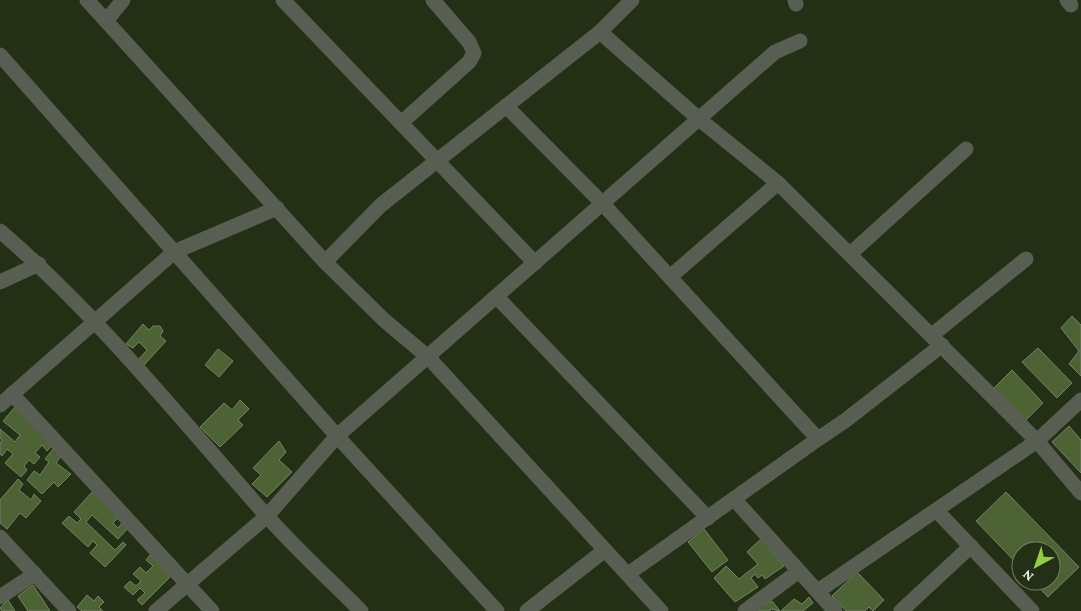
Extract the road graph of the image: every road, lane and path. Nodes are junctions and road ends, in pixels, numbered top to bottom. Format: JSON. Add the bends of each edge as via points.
{"nodes":[{"id":1,"x":87,"y":0,"type":"edge"},
{"id":2,"x":122,"y":0,"type":"edge"},
{"id":3,"x":283,"y":0,"type":"edge"},
{"id":4,"x":432,"y":0,"type":"edge"},
{"id":5,"x":629,"y":1,"type":"edge"},
{"id":6,"x":106,"y":21,"type":"junction"},
{"id":7,"x":600,"y":32,"type":"junction"},
{"id":8,"x":800,"y":41,"type":"dead end"},
{"id":9,"x":0,"y":55,"type":"edge"},
{"id":10,"x":506,"y":106,"type":"junction"},
{"id":11,"x":699,"y":119,"type":"junction"},
{"id":12,"x":401,"y":123,"type":"junction"},
{"id":13,"x":966,"y":149,"type":"dead end"},
{"id":14,"x":438,"y":161,"type":"junction"},
{"id":15,"x":778,"y":183,"type":"junction"},
{"id":16,"x":603,"y":204,"type":"junction"},
{"id":17,"x":277,"y":208,"type":"junction"},
{"id":18,"x":0,"y":231,"type":"edge"},
{"id":19,"x":174,"y":252,"type":"junction"},
{"id":20,"x":850,"y":254,"type":"junction"},
{"id":21,"x":1026,"y":259,"type":"dead end"},
{"id":22,"x":325,"y":262,"type":"junction"},
{"id":23,"x":535,"y":263,"type":"junction"},
{"id":24,"x":39,"y":264,"type":"junction"},
{"id":25,"x":670,"y":277,"type":"junction"},
{"id":26,"x":0,"y":282,"type":"edge"},
{"id":27,"x":496,"y":297,"type":"junction"},
{"id":28,"x":96,"y":321,"type":"junction"},
{"id":29,"x":937,"y":340,"type":"junction"},
{"id":30,"x":428,"y":357,"type":"junction"},
{"id":31,"x":12,"y":394,"type":"junction"},
{"id":32,"x":1081,"y":400,"type":"edge"},
{"id":33,"x":0,"y":404,"type":"edge"},
{"id":34,"x":336,"y":436,"type":"junction"},
{"id":35,"x":818,"y":439,"type":"junction"},
{"id":36,"x":1037,"y":441,"type":"junction"},
{"id":37,"x":1081,"y":492,"type":"edge"},
{"id":38,"x":734,"y":499,"type":"junction"},
{"id":39,"x":937,"y":510,"type":"junction"},
{"id":40,"x":267,"y":516,"type":"junction"},
{"id":41,"x":708,"y":518,"type":"junction"},
{"id":42,"x":0,"y":537,"type":"edge"},
{"id":43,"x":971,"y":546,"type":"junction"},
{"id":44,"x":605,"y":550,"type":"junction"},
{"id":45,"x":799,"y":571,"type":"junction"},
{"id":46,"x":35,"y":574,"type":"junction"},
{"id":47,"x":628,"y":574,"type":"junction"},
{"id":48,"x":186,"y":583,"type":"junction"},
{"id":49,"x":818,"y":591,"type":"junction"},
{"id":50,"x":0,"y":597,"type":"edge"},
{"id":51,"x":69,"y":611,"type":"edge"},
{"id":52,"x":156,"y":611,"type":"edge"},
{"id":53,"x":212,"y":611,"type":"edge"},
{"id":54,"x":361,"y":611,"type":"edge"},
{"id":55,"x":497,"y":611,"type":"edge"},
{"id":56,"x":527,"y":611,"type":"edge"},
{"id":57,"x":661,"y":611,"type":"edge"},
{"id":58,"x":745,"y":611,"type":"edge"},
{"id":59,"x":835,"y":611,"type":"edge"},
{"id":60,"x":902,"y":611,"type":"edge"},
{"id":61,"x":1032,"y":611,"type":"edge"}],
"edges":[{"from":1,"to":6,"type":"street"},
{"from":2,"to":6,"type":"street"},
{"from":3,"to":12,"type":"street"},
{"from":4,"to":12,"type":"street","via":[[474,53],[469,62]]},
{"from":5,"to":7,"type":"street"},
{"from":6,"to":17,"type":"street"},
{"from":7,"to":10,"type":"street"},
{"from":7,"to":11,"type":"street"},
{"from":8,"to":11,"type":"street","via":[[775,52]]},
{"from":9,"to":19,"type":"street"},
{"from":10,"to":14,"type":"street"},
{"from":10,"to":16,"type":"street"},
{"from":11,"to":15,"type":"street"},
{"from":11,"to":16,"type":"street"},
{"from":12,"to":14,"type":"street"},
{"from":13,"to":20,"type":"street"},
{"from":14,"to":22,"type":"street","via":[[381,206]]},
{"from":14,"to":23,"type":"street"},
{"from":15,"to":20,"type":"street"},
{"from":15,"to":25,"type":"street"},
{"from":16,"to":23,"type":"street"},
{"from":16,"to":25,"type":"street"},
{"from":17,"to":19,"type":"street"},
{"from":17,"to":22,"type":"street"},
{"from":18,"to":24,"type":"street"},
{"from":19,"to":28,"type":"street"},
{"from":19,"to":34,"type":"street"},
{"from":20,"to":29,"type":"street"},
{"from":21,"to":29,"type":"street"},
{"from":22,"to":30,"type":"street","via":[[384,320]]},
{"from":23,"to":27,"type":"street"},
{"from":24,"to":26,"type":"street"},
{"from":24,"to":28,"type":"street"},
{"from":25,"to":35,"type":"street"},
{"from":27,"to":30,"type":"street"},
{"from":27,"to":41,"type":"street"},
{"from":28,"to":31,"type":"street"},
{"from":28,"to":40,"type":"street"},
{"from":29,"to":35,"type":"street","via":[[846,420]]},
{"from":29,"to":36,"type":"street"},
{"from":30,"to":34,"type":"street"},
{"from":30,"to":44,"type":"street"},
{"from":31,"to":33,"type":"street"},
{"from":31,"to":48,"type":"street"},
{"from":32,"to":36,"type":"street"},
{"from":34,"to":40,"type":"street"},
{"from":34,"to":55,"type":"street"},
{"from":35,"to":38,"type":"street"},
{"from":36,"to":37,"type":"street"},
{"from":36,"to":39,"type":"street"},
{"from":38,"to":41,"type":"street"},
{"from":38,"to":45,"type":"street"},
{"from":39,"to":43,"type":"street"},
{"from":39,"to":49,"type":"street"},
{"from":40,"to":48,"type":"street"},
{"from":40,"to":54,"type":"street"},
{"from":41,"to":47,"type":"street"},
{"from":42,"to":46,"type":"street"},
{"from":43,"to":60,"type":"street"},
{"from":43,"to":61,"type":"street"},
{"from":44,"to":47,"type":"street"},
{"from":44,"to":56,"type":"street"},
{"from":45,"to":49,"type":"street"},
{"from":45,"to":58,"type":"street"},
{"from":46,"to":50,"type":"street"},
{"from":46,"to":51,"type":"street"},
{"from":47,"to":57,"type":"street"},
{"from":48,"to":52,"type":"street"},
{"from":48,"to":53,"type":"street"},
{"from":49,"to":59,"type":"street"}]}
